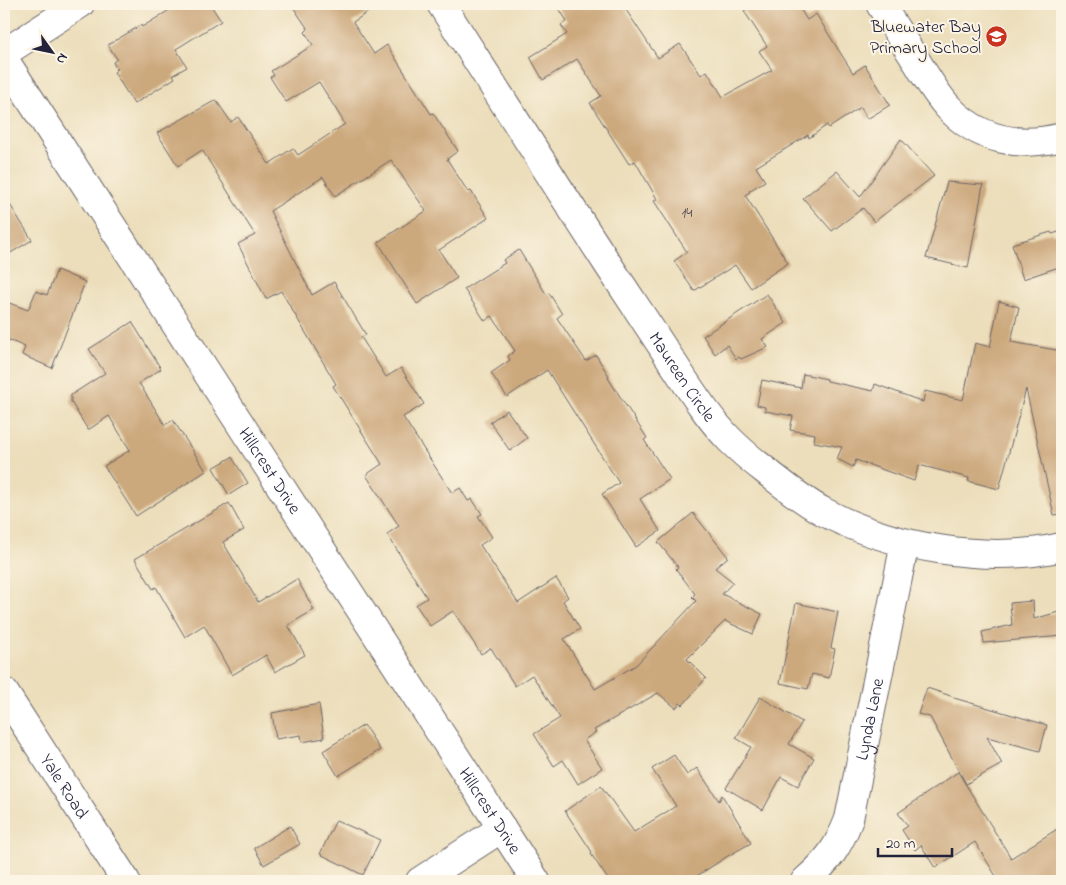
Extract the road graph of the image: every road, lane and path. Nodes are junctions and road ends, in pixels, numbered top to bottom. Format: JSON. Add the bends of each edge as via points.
{"nodes":[{"id":1,"x":80,"y":4,"type":"edge"},
{"id":2,"x":441,"y":4,"type":"edge"},
{"id":3,"x":880,"y":4,"type":"edge"},
{"id":4,"x":4,"y":53,"type":"edge"},
{"id":5,"x":4,"y":58,"type":"edge"},
{"id":6,"x":1062,"y":137,"type":"edge"},
{"id":7,"x":906,"y":543,"type":"junction"},
{"id":8,"x":1062,"y":548,"type":"edge"},
{"id":9,"x":4,"y":692,"type":"edge"},
{"id":10,"x":502,"y":828,"type":"junction"},
{"id":11,"x":126,"y":881,"type":"edge"},
{"id":12,"x":420,"y":881,"type":"edge"},
{"id":13,"x":536,"y":881,"type":"edge"},
{"id":14,"x":805,"y":881,"type":"edge"}],
"edges":[{"from":1,"to":4,"type":"street"},
{"from":2,"to":7,"type":"street","name":"Maureen Circle","via":[[688,385],[729,439],[787,488],[823,511],[860,528]]},
{"from":3,"to":6,"type":"street","via":[[947,106],[968,125],[1012,142],[1042,142]]},
{"from":5,"to":10,"type":"street","name":"Hillcrest Drive"},
{"from":7,"to":8,"type":"street","name":"Maureen Circle","via":[[988,554]]},
{"from":7,"to":14,"type":"street","name":"Lynda Lane","via":[[849,819],[842,840]]},
{"from":9,"to":11,"type":"street","name":"Yale Road"},
{"from":10,"to":12,"type":"street"},
{"from":10,"to":13,"type":"street","name":"Hillcrest Drive"}]}
